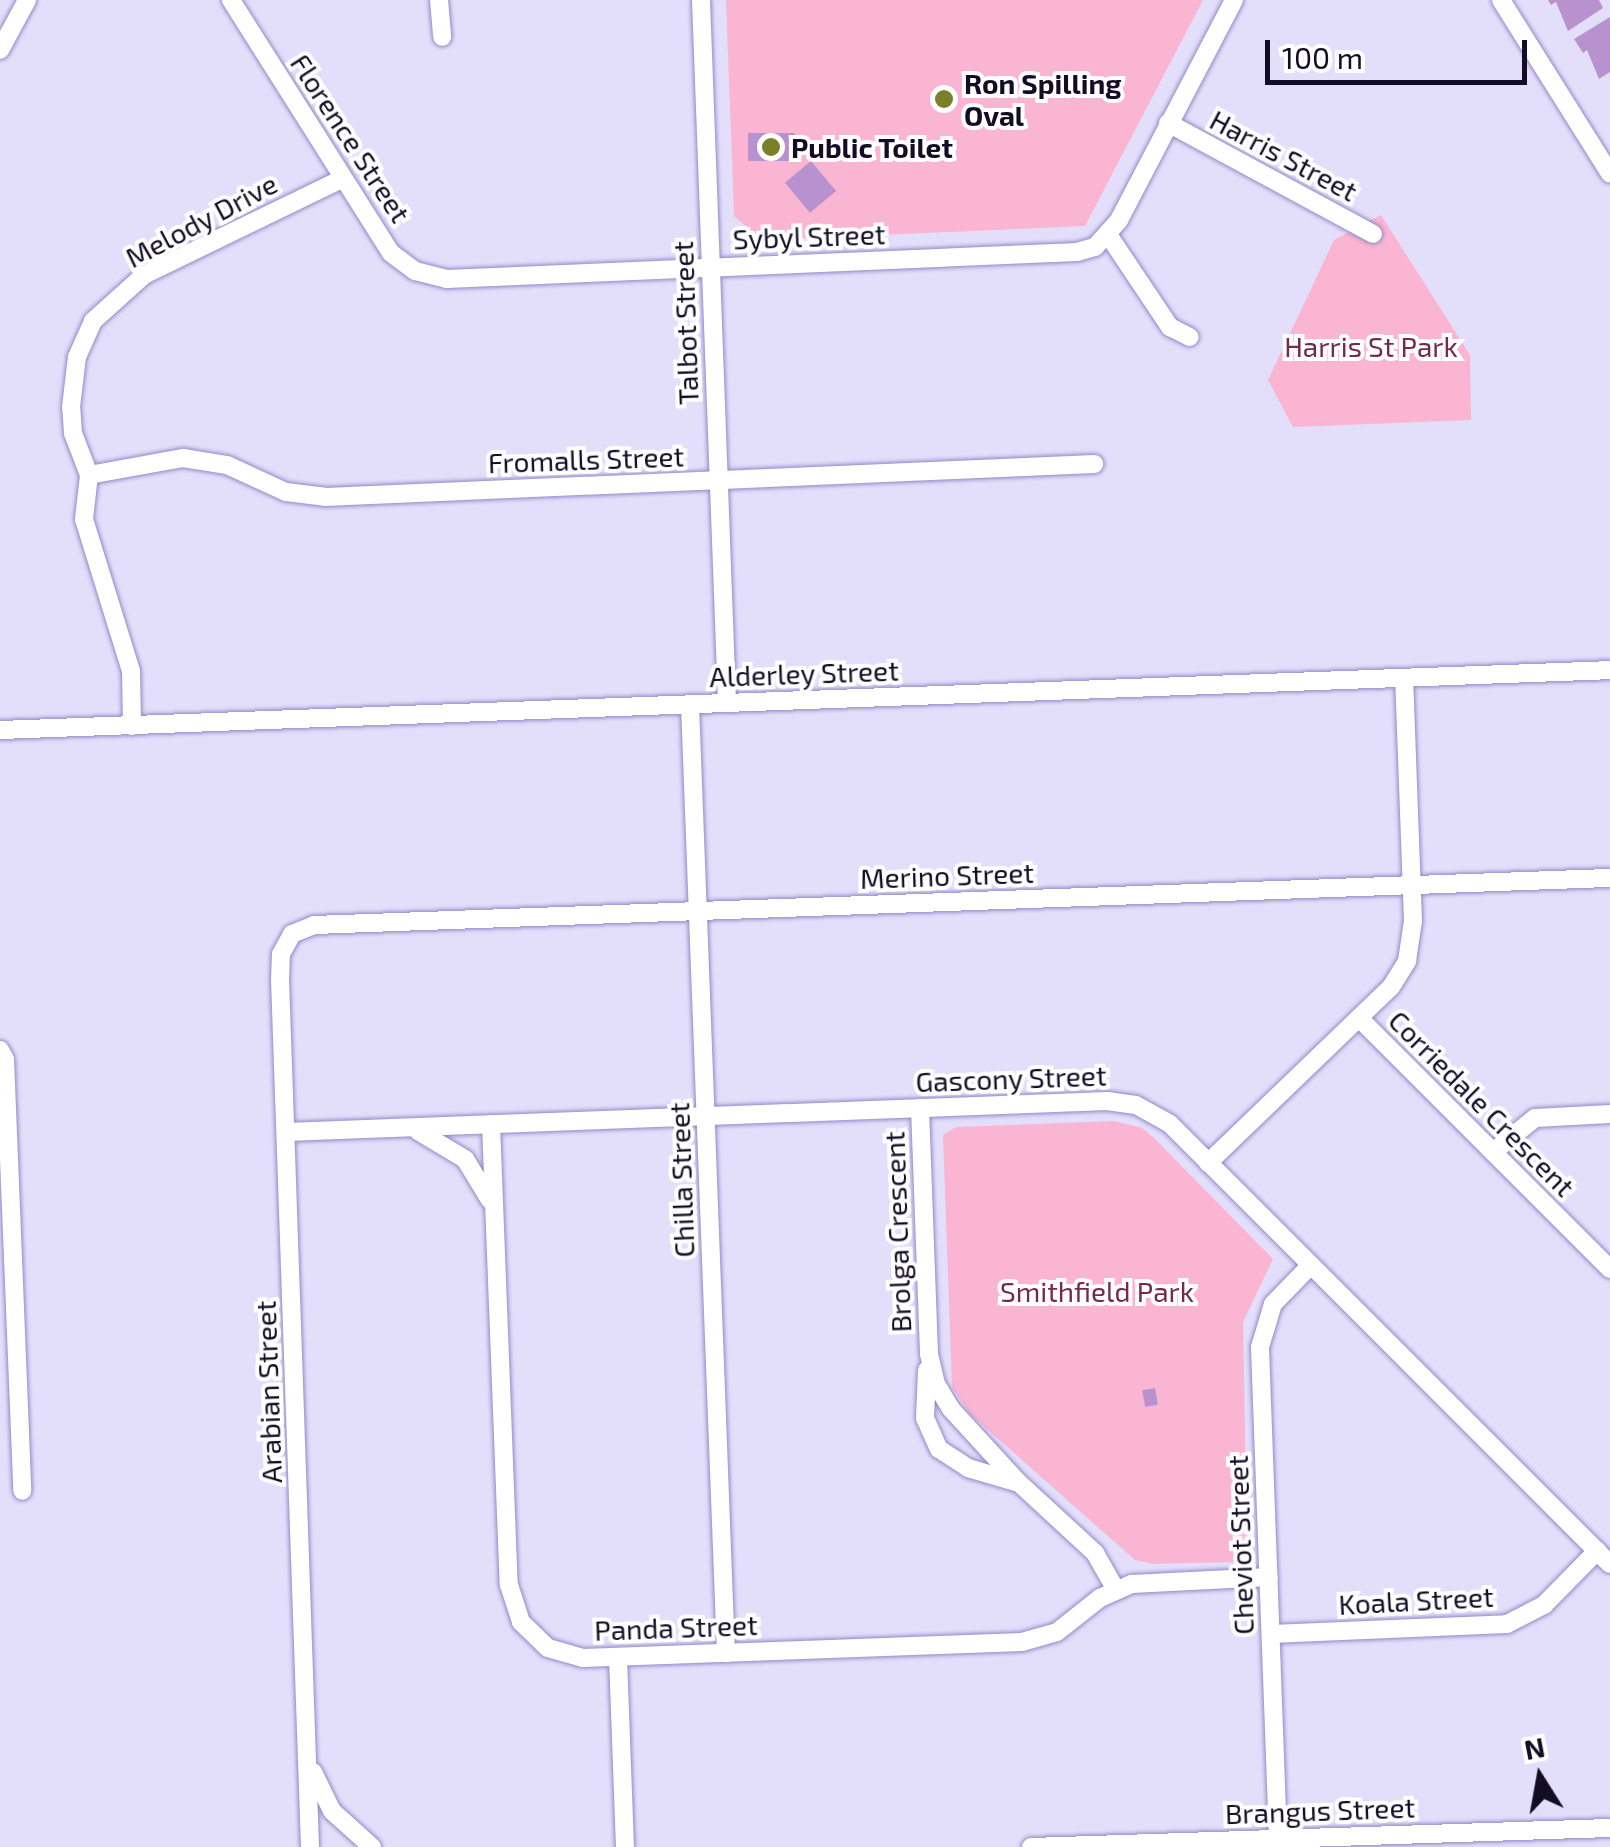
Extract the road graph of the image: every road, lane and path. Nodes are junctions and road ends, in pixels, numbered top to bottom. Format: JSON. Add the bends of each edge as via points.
{"nodes":[{"id":1,"x":26,"y":0,"type":"edge"},
{"id":2,"x":231,"y":0,"type":"edge"},
{"id":3,"x":439,"y":0,"type":"edge"},
{"id":4,"x":702,"y":0,"type":"edge"},
{"id":5,"x":1234,"y":0,"type":"edge"},
{"id":6,"x":1501,"y":0,"type":"edge"},
{"id":7,"x":442,"y":37,"type":"dead end"},
{"id":8,"x":0,"y":50,"type":"edge"},
{"id":9,"x":1168,"y":123,"type":"junction"},
{"id":10,"x":1610,"y":174,"type":"edge"},
{"id":11,"x":342,"y":179,"type":"junction"},
{"id":12,"x":1373,"y":234,"type":"dead end"},
{"id":13,"x":1109,"y":236,"type":"junction"},
{"id":14,"x":711,"y":268,"type":"junction"},
{"id":15,"x":447,"y":279,"type":"joint"},
{"id":16,"x":1190,"y":337,"type":"dead end"},
{"id":17,"x":1094,"y":464,"type":"dead end"},
{"id":18,"x":89,"y":474,"type":"junction"},
{"id":19,"x":718,"y":481,"type":"junction"},
{"id":20,"x":1610,"y":670,"type":"edge"},
{"id":21,"x":1404,"y":678,"type":"junction"},
{"id":22,"x":727,"y":703,"type":"junction"},
{"id":23,"x":690,"y":704,"type":"junction"},
{"id":24,"x":132,"y":726,"type":"junction"},
{"id":25,"x":0,"y":730,"type":"edge"},
{"id":26,"x":1610,"y":878,"type":"edge"},
{"id":27,"x":1412,"y":885,"type":"junction"},
{"id":28,"x":698,"y":911,"type":"junction"},
{"id":29,"x":290,"y":937,"type":"joint"},
{"id":30,"x":1358,"y":1018,"type":"junction"},
{"id":31,"x":0,"y":1050,"type":"edge"},
{"id":32,"x":920,"y":1108,"type":"junction"},
{"id":33,"x":1610,"y":1114,"type":"edge"},
{"id":34,"x":706,"y":1116,"type":"junction"},
{"id":35,"x":491,"y":1124,"type":"junction"},
{"id":36,"x":405,"y":1127,"type":"junction"},
{"id":37,"x":286,"y":1132,"type":"junction"},
{"id":38,"x":1493,"y":1152,"type":"junction"},
{"id":39,"x":1208,"y":1163,"type":"junction"},
{"id":40,"x":494,"y":1215,"type":"junction"},
{"id":41,"x":1310,"y":1266,"type":"junction"},
{"id":42,"x":1610,"y":1268,"type":"edge"},
{"id":43,"x":929,"y":1354,"type":"junction"},
{"id":44,"x":8,"y":1409,"type":"edge"},
{"id":45,"x":1018,"y":1482,"type":"junction"},
{"id":46,"x":22,"y":1491,"type":"dead end"},
{"id":47,"x":1604,"y":1558,"type":"edge"},
{"id":48,"x":1269,"y":1577,"type":"junction"},
{"id":49,"x":1116,"y":1590,"type":"junction"},
{"id":50,"x":1271,"y":1634,"type":"junction"},
{"id":51,"x":726,"y":1653,"type":"junction"},
{"id":52,"x":618,"y":1657,"type":"junction"},
{"id":53,"x":309,"y":1758,"type":"junction"},
{"id":54,"x":1610,"y":1828,"type":"edge"},
{"id":55,"x":1278,"y":1839,"type":"junction"},
{"id":56,"x":1082,"y":1846,"type":"edge"},
{"id":57,"x":310,"y":1847,"type":"edge"},
{"id":58,"x":372,"y":1847,"type":"edge"},
{"id":59,"x":624,"y":1847,"type":"edge"},
{"id":60,"x":1031,"y":1847,"type":"edge"}],
"edges":[{"from":1,"to":8,"type":"street"},
{"from":2,"to":11,"type":"street","name":"Florence Street"},
{"from":3,"to":7,"type":"street"},
{"from":4,"to":14,"type":"street","name":"Talbot Street"},
{"from":5,"to":9,"type":"street"},
{"from":6,"to":10,"type":"street"},
{"from":9,"to":12,"type":"street","name":"Harris Street"},
{"from":9,"to":13,"type":"street"},
{"from":11,"to":15,"type":"street","name":"Florence Street","via":[[392,253],[415,271]]},
{"from":11,"to":18,"type":"street","name":"Melody Drive","via":[[144,275],[92,320],[71,407]]},
{"from":13,"to":14,"type":"street","name":"Sybyl Street","via":[[1077,252]]},
{"from":13,"to":16,"type":"street","via":[[1170,327]]},
{"from":14,"to":15,"type":"street","name":"Sybyl Street"},
{"from":14,"to":19,"type":"street","name":"Talbot Street"},
{"from":17,"to":19,"type":"street","name":"Fromalls Street"},
{"from":18,"to":19,"type":"street","name":"Fromalls Street","via":[[183,458],[227,465],[286,492],[325,497]]},
{"from":18,"to":24,"type":"street","name":"Melody Drive","via":[[84,519],[127,655]]},
{"from":19,"to":22,"type":"street","name":"Talbot Street"},
{"from":20,"to":21,"type":"street","name":"Alderley Street"},
{"from":21,"to":22,"type":"street","name":"Alderley Street"},
{"from":21,"to":27,"type":"street"},
{"from":22,"to":23,"type":"street","name":"Alderley Street"},
{"from":23,"to":24,"type":"street","name":"Alderley Street"},
{"from":23,"to":28,"type":"street","name":"Chilla Street"},
{"from":24,"to":25,"type":"street","name":"Alderley Street"},
{"from":26,"to":27,"type":"street","name":"Merino Street"},
{"from":27,"to":28,"type":"street","name":"Merino Street"},
{"from":27,"to":30,"type":"street","via":[[1406,961],[1391,987]]},
{"from":28,"to":29,"type":"street","name":"Merino Street","via":[[314,925]]},
{"from":28,"to":34,"type":"street","name":"Chilla Street"},
{"from":29,"to":37,"type":"street","name":"Arabian Street","via":[[280,962]]},
{"from":30,"to":38,"type":"street","name":"Corriedale Crescent"},
{"from":30,"to":39,"type":"street"},
{"from":31,"to":44,"type":"street"},
{"from":32,"to":34,"type":"street","name":"Gascony Street"},
{"from":32,"to":39,"type":"street","name":"Gascony Street","via":[[1122,1102],[1160,1116]]},
{"from":32,"to":43,"type":"street","name":"Brolga Crescent"},
{"from":33,"to":38,"type":"street","via":[[1535,1118]]},
{"from":34,"to":35,"type":"street","name":"Gascony Street"},
{"from":34,"to":51,"type":"street","name":"Chilla Street"},
{"from":35,"to":36,"type":"street","name":"Gascony Street"},
{"from":35,"to":40,"type":"street","name":"Panda Street"},
{"from":36,"to":37,"type":"street","name":"Gascony Street"},
{"from":36,"to":40,"type":"street","via":[[438,1138],[465,1158]]},
{"from":37,"to":53,"type":"street","name":"Arabian Street"},
{"from":38,"to":42,"type":"street","name":"Corriedale Crescent"},
{"from":39,"to":41,"type":"street","name":"Gascony Street"},
{"from":40,"to":52,"type":"street","name":"Panda Street","via":[[511,1598],[528,1633],[548,1648],[571,1657]]},
{"from":41,"to":47,"type":"street","name":"Gascony Street"},
{"from":41,"to":48,"type":"street","name":"Cheviot Street","via":[[1279,1296],[1262,1332]]},
{"from":43,"to":45,"type":"street","name":"Brolga Crescent","via":[[944,1398]]},
{"from":43,"to":45,"type":"street","name":"Brolga Crescent","via":[[924,1418],[939,1449],[968,1468]]},
{"from":44,"to":46,"type":"street"},
{"from":45,"to":49,"type":"street","name":"Brolga Crescent","via":[[1095,1553]]},
{"from":47,"to":50,"type":"street","name":"Koala Street","via":[[1544,1605],[1507,1624]]},
{"from":48,"to":49,"type":"street","name":"Panda Street","via":[[1144,1582]]},
{"from":48,"to":50,"type":"street","name":"Cheviot Street"},
{"from":49,"to":51,"type":"street","name":"Panda Street","via":[[1057,1632],[1033,1640]]},
{"from":50,"to":55,"type":"street","name":"Cheviot Street"},
{"from":51,"to":52,"type":"street","name":"Panda Street"},
{"from":52,"to":59,"type":"street"},
{"from":53,"to":57,"type":"street","name":"Arabian Street"},
{"from":53,"to":58,"type":"street","via":[[332,1810]]},
{"from":54,"to":55,"type":"street","name":"Brangus Street"},
{"from":55,"to":56,"type":"street","name":"Brangus Street"},
{"from":56,"to":60,"type":"street","name":"Brangus Street"}]}
